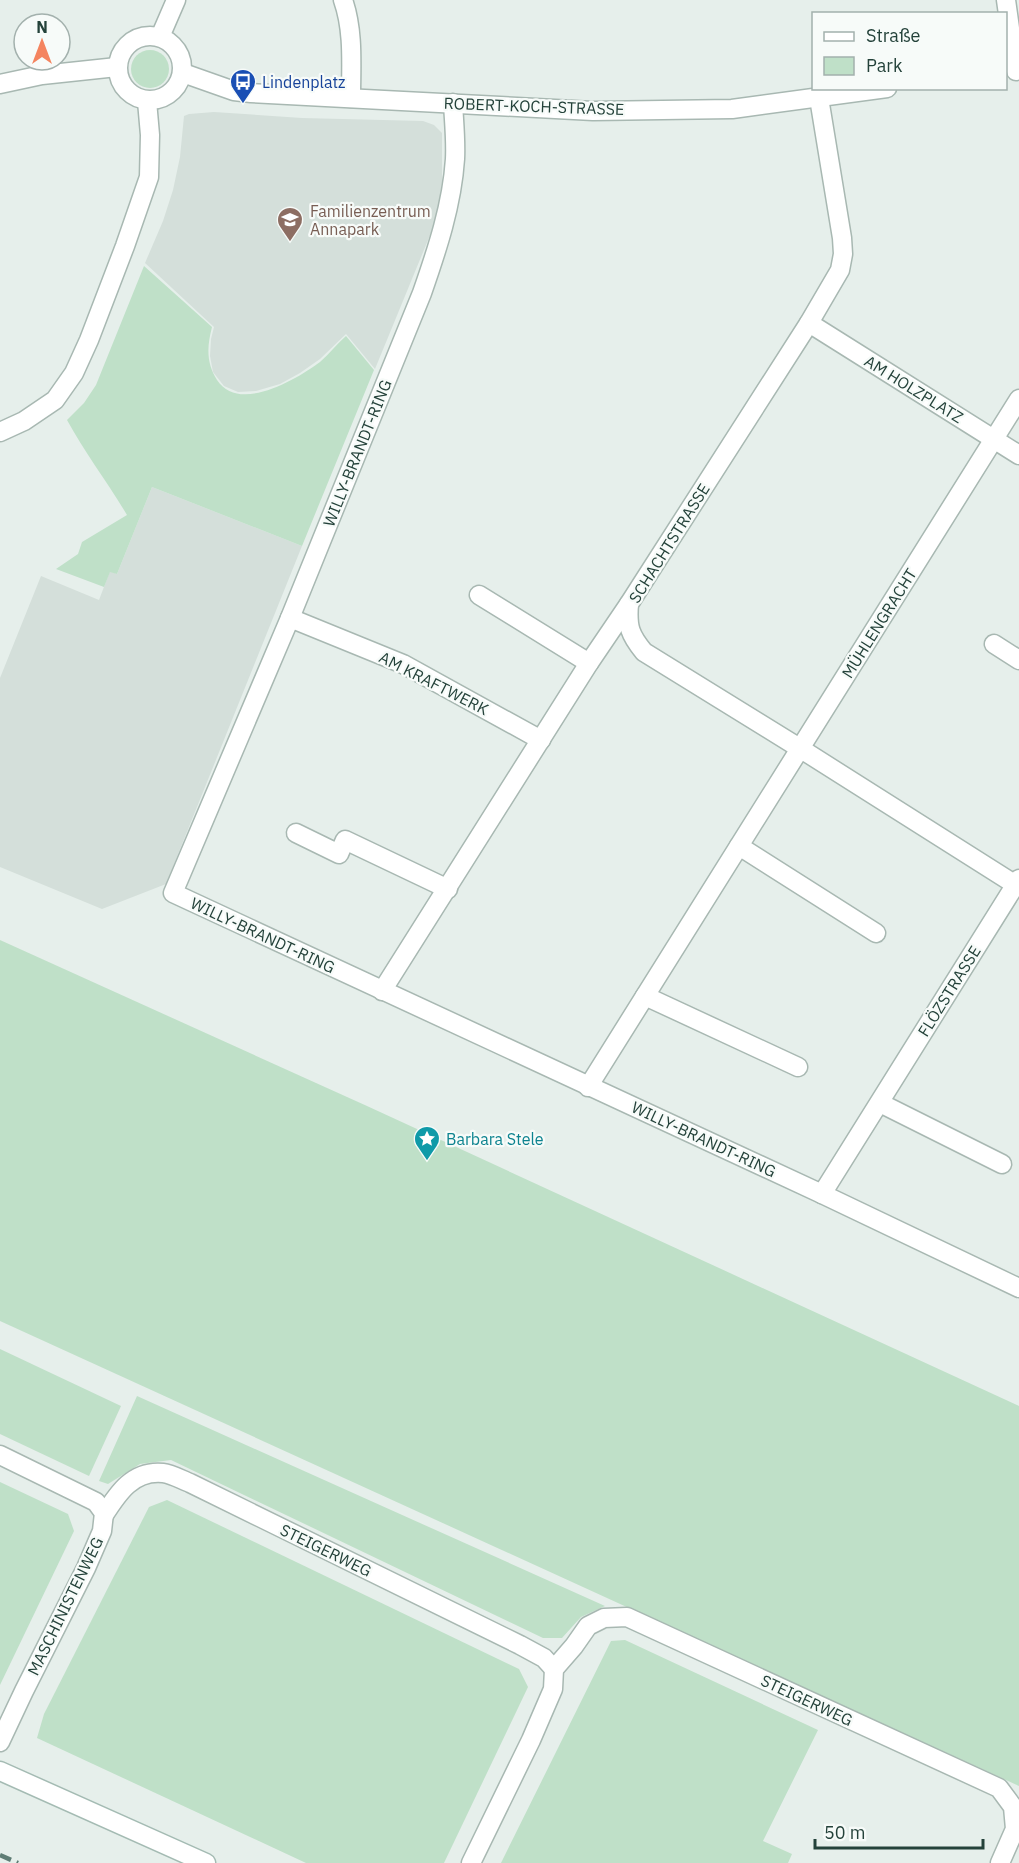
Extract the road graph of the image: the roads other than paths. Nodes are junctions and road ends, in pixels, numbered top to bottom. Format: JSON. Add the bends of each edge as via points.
{"nodes":[{"id":1,"x":176,"y":0,"type":"edge"},
{"id":2,"x":343,"y":0,"type":"edge"},
{"id":3,"x":1006,"y":0,"type":"edge"},
{"id":4,"x":160,"y":37,"type":"junction"},
{"id":5,"x":117,"y":67,"type":"junction"},
{"id":6,"x":1013,"y":71,"type":"edge"},
{"id":7,"x":183,"y":74,"type":"junction"},
{"id":8,"x":0,"y":84,"type":"edge"},
{"id":9,"x":873,"y":90,"type":"edge"},
{"id":10,"x":351,"y":98,"type":"junction"},
{"id":11,"x":819,"y":98,"type":"junction"},
{"id":12,"x":147,"y":101,"type":"junction"},
{"id":13,"x":453,"y":103,"type":"junction"},
{"id":14,"x":809,"y":322,"type":"junction"},
{"id":15,"x":1019,"y":399,"type":"edge"},
{"id":16,"x":0,"y":432,"type":"edge"},
{"id":17,"x":994,"y":439,"type":"junction"},
{"id":18,"x":1019,"y":455,"type":"edge"},
{"id":19,"x":479,"y":595,"type":"dead end"},
{"id":20,"x":629,"y":604,"type":"junction"},
{"id":21,"x":290,"y":618,"type":"junction"},
{"id":22,"x":994,"y":644,"type":"dead end"},
{"id":23,"x":1019,"y":660,"type":"edge"},
{"id":24,"x":589,"y":663,"type":"junction"},
{"id":25,"x":541,"y":740,"type":"junction"},
{"id":26,"x":801,"y":748,"type":"junction"},
{"id":27,"x":296,"y":833,"type":"dead end"},
{"id":28,"x":739,"y":846,"type":"junction"},
{"id":29,"x":1018,"y":884,"type":"edge"},
{"id":30,"x":448,"y":889,"type":"junction"},
{"id":31,"x":876,"y":933,"type":"dead end"},
{"id":32,"x":382,"y":991,"type":"junction"},
{"id":33,"x":645,"y":996,"type":"junction"},
{"id":34,"x":798,"y":1067,"type":"dead end"},
{"id":35,"x":588,"y":1087,"type":"junction"},
{"id":36,"x":880,"y":1102,"type":"junction"},
{"id":37,"x":1002,"y":1164,"type":"dead end"},
{"id":38,"x":822,"y":1194,"type":"junction"},
{"id":39,"x":1019,"y":1288,"type":"edge"},
{"id":40,"x":0,"y":1455,"type":"edge"},
{"id":41,"x":104,"y":1514,"type":"junction"},
{"id":42,"x":554,"y":1669,"type":"junction"},
{"id":43,"x":0,"y":1742,"type":"edge"},
{"id":44,"x":0,"y":1771,"type":"edge"},
{"id":45,"x":206,"y":1863,"type":"edge"},
{"id":46,"x":471,"y":1863,"type":"edge"},
{"id":47,"x":1000,"y":1863,"type":"edge"}],
"edges":[{"from":1,"to":4,"type":"street"},
{"from":2,"to":10,"type":"street","via":[[351,53]]},
{"from":3,"to":6,"type":"street"},
{"from":4,"to":5,"type":"street","via":[[145,36],[131,41],[121,52]]},
{"from":4,"to":7,"type":"street","via":[[177,51]]},
{"from":5,"to":8,"type":"street"},
{"from":5,"to":12,"type":"street","via":[[120,83],[131,96]]},
{"from":7,"to":10,"type":"street","name":"ROBERT-KOCH-STRASSE","via":[[243,92]]},
{"from":7,"to":12,"type":"street","via":[[176,88],[163,99]]},
{"from":9,"to":11,"type":"street","name":"ROBERT-KOCH-STRASSE"},
{"from":10,"to":13,"type":"street","name":"ROBERT-KOCH-STRASSE"},
{"from":11,"to":13,"type":"street","name":"ROBERT-KOCH-STRASSE","via":[[732,109],[593,111]]},
{"from":11,"to":14,"type":"street","name":"SCHACHTSTRASSE","via":[[843,254],[840,270]]},
{"from":12,"to":16,"type":"street","via":[[149,177],[89,340],[74,373],[55,400]]},
{"from":13,"to":21,"type":"street","name":"WILLY-BRANDT-RING","via":[[455,159],[439,246]]},
{"from":14,"to":17,"type":"street","name":"AM HOLZPLATZ"},
{"from":14,"to":20,"type":"street","name":"SCHACHTSTRASSE"},
{"from":15,"to":17,"type":"street","name":"MÜHLENGRACHT"},
{"from":17,"to":18,"type":"street","name":"AM HOLZPLATZ"},
{"from":17,"to":26,"type":"street","name":"MÜHLENGRACHT"},
{"from":19,"to":24,"type":"street"},
{"from":20,"to":24,"type":"street"},
{"from":20,"to":26,"type":"street","name":"SCHACHTSTRASSE","via":[[627,620],[632,637],[644,652]]},
{"from":21,"to":25,"type":"street","name":"AM KRAFTWERK","via":[[403,664]]},
{"from":21,"to":32,"type":"street","name":"WILLY-BRANDT-RING","via":[[173,894]]},
{"from":22,"to":23,"type":"street"},
{"from":24,"to":25,"type":"street"},
{"from":25,"to":30,"type":"street"},
{"from":26,"to":28,"type":"street","name":"MÜHLENGRACHT"},
{"from":26,"to":29,"type":"street","name":"SCHACHTSTRASSE"},
{"from":27,"to":30,"type":"street","via":[[339,854],[345,840]]},
{"from":28,"to":31,"type":"street"},
{"from":28,"to":33,"type":"street","name":"MÜHLENGRACHT"},
{"from":29,"to":36,"type":"street","name":"FLÖZSTRASSE"},
{"from":30,"to":32,"type":"street"},
{"from":32,"to":35,"type":"street","name":"WILLY-BRANDT-RING"},
{"from":33,"to":34,"type":"street"},
{"from":33,"to":35,"type":"street","name":"MÜHLENGRACHT"},
{"from":35,"to":38,"type":"street","name":"WILLY-BRANDT-RING"},
{"from":36,"to":37,"type":"street"},
{"from":36,"to":38,"type":"street","name":"FLÖZSTRASSE"},
{"from":38,"to":39,"type":"street","name":"WILLY-BRANDT-RING"},
{"from":40,"to":41,"type":"street","via":[[96,1502]]},
{"from":41,"to":42,"type":"street","name":"STEIGERWEG","via":[[130,1481],[147,1473],[164,1473],[520,1645],[544,1658]]},
{"from":41,"to":43,"type":"street","name":"MASCHINISTENWEG","via":[[102,1531],[86,1568]]},
{"from":42,"to":46,"type":"street","via":[[553,1689]]},
{"from":42,"to":47,"type":"street","name":"STEIGERWEG","via":[[588,1626],[604,1618],[627,1617],[999,1788],[1013,1807],[1015,1829]]},
{"from":44,"to":45,"type":"street"}]}
